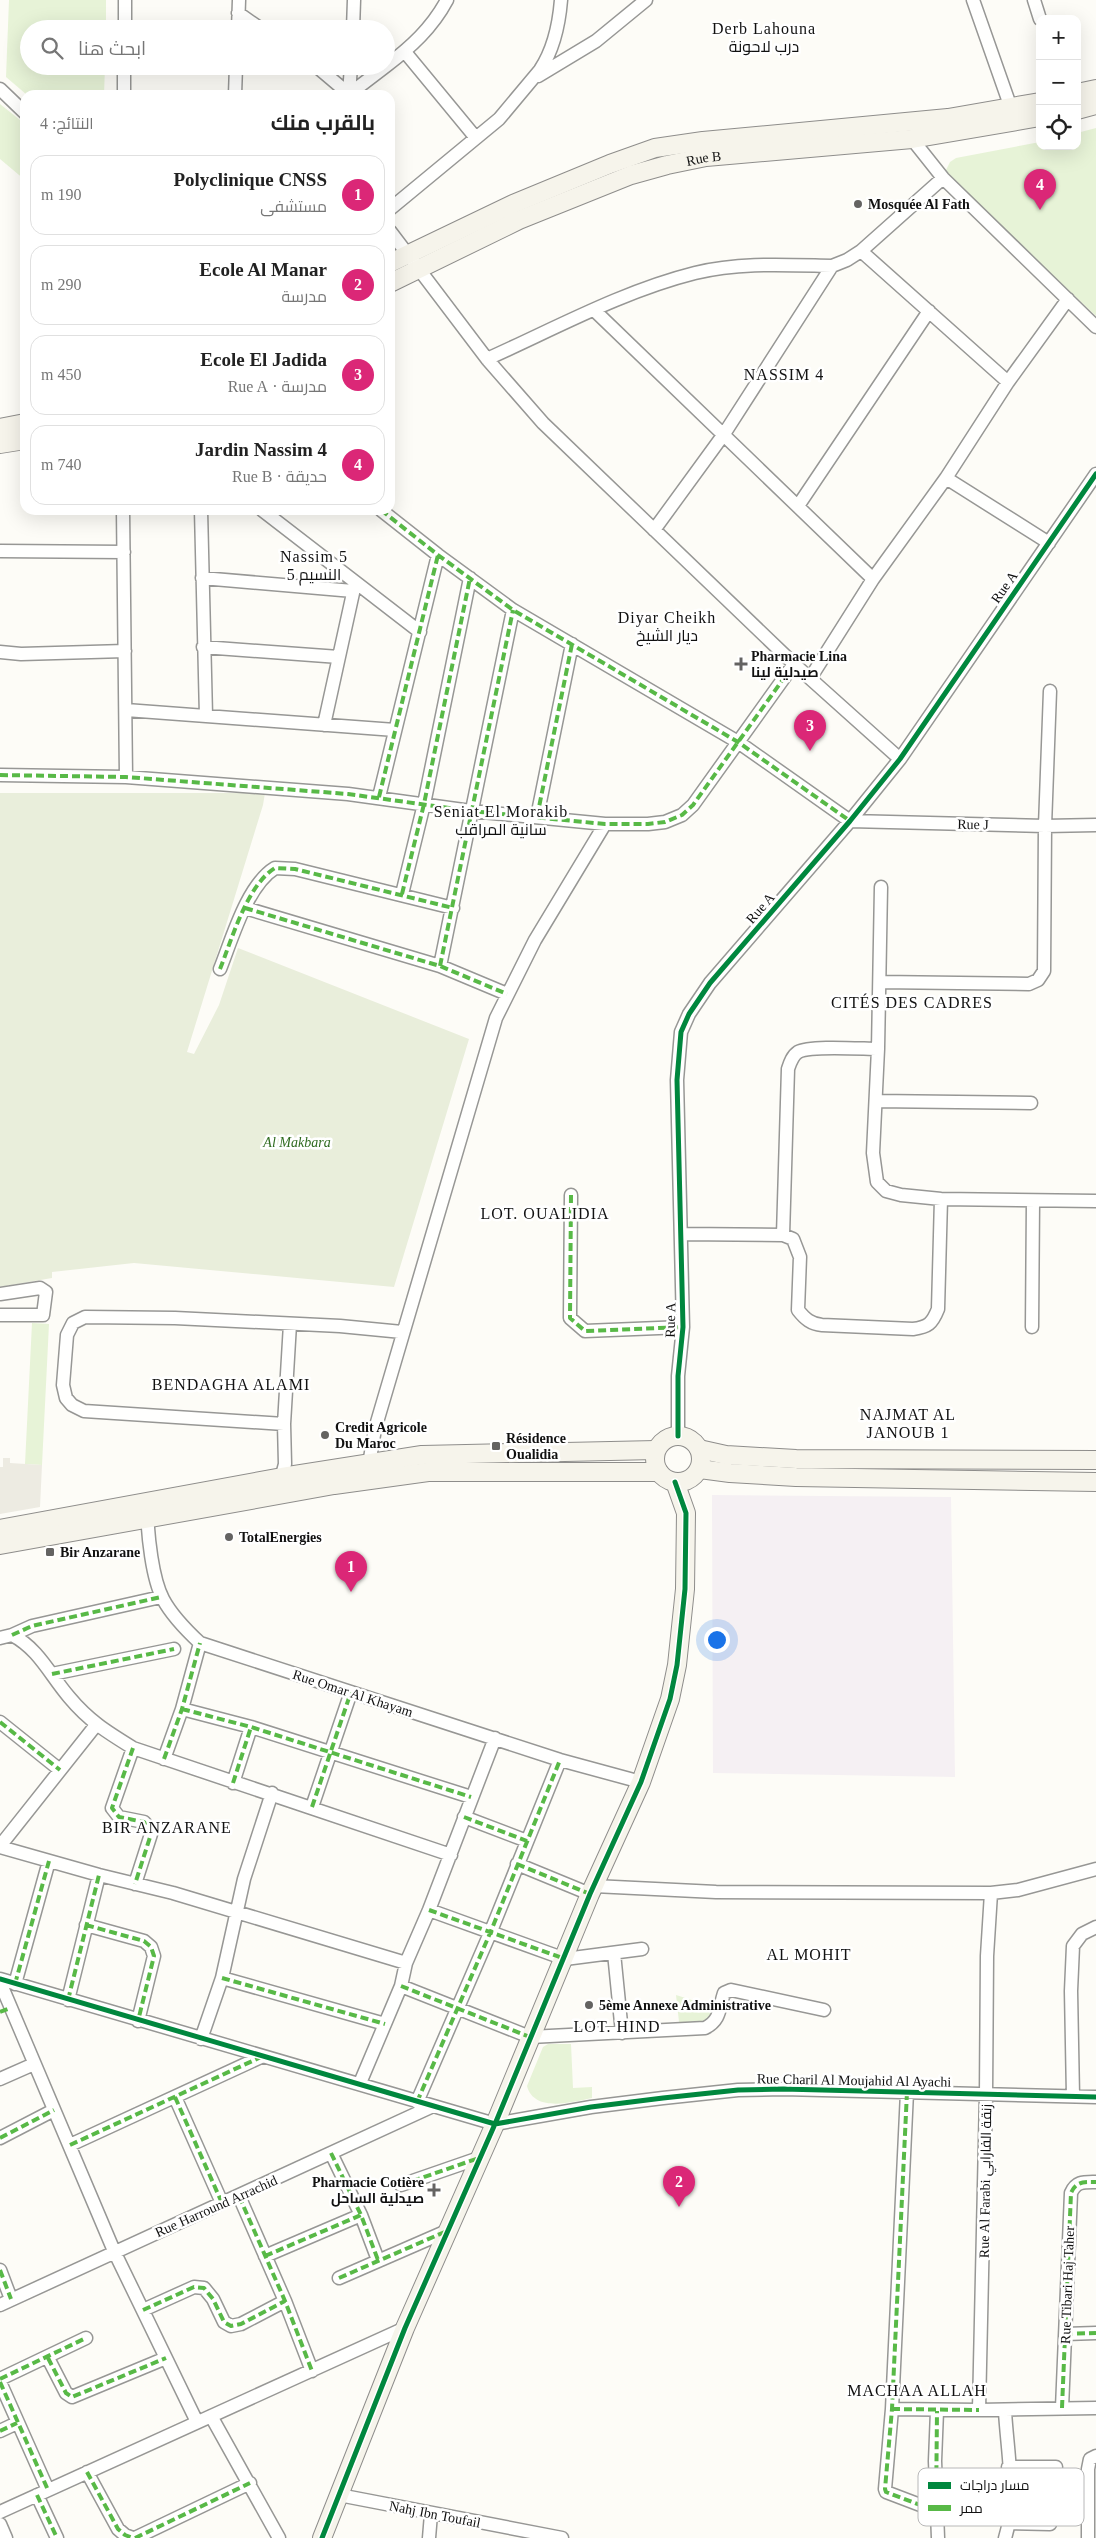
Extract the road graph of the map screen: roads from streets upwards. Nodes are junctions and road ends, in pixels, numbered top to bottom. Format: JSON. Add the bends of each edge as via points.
{"nodes":[{"id":1,"x":126,"y":0,"type":"edge"},
{"id":2,"x":239,"y":0,"type":"edge"},
{"id":3,"x":354,"y":0,"type":"edge"},
{"id":4,"x":447,"y":0,"type":"edge"},
{"id":5,"x":561,"y":0,"type":"edge"},
{"id":6,"x":646,"y":0,"type":"edge"},
{"id":7,"x":974,"y":0,"type":"edge"},
{"id":8,"x":1034,"y":0,"type":"edge"},
{"id":9,"x":238,"y":13,"type":"junction"},
{"id":10,"x":1039,"y":15,"type":"edge"},
{"id":11,"x":125,"y":20,"type":"edge"},
{"id":12,"x":238,"y":20,"type":"edge"},
{"id":13,"x":248,"y":20,"type":"edge"},
{"id":14,"x":353,"y":20,"type":"edge"},
{"id":15,"x":405,"y":52,"type":"junction"},
{"id":16,"x":395,"y":59,"type":"edge"},
{"id":17,"x":124,"y":75,"type":"edge"},
{"id":18,"x":236,"y":75,"type":"edge"},
{"id":19,"x":329,"y":75,"type":"edge"},
{"id":20,"x":350,"y":75,"type":"edge"},
{"id":21,"x":374,"y":75,"type":"edge"},
{"id":22,"x":532,"y":79,"type":"junction"},
{"id":23,"x":1096,"y":88,"type":"edge"},
{"id":24,"x":0,"y":89,"type":"edge"},
{"id":25,"x":124,"y":90,"type":"edge"},
{"id":26,"x":235,"y":90,"type":"edge"},
{"id":27,"x":343,"y":90,"type":"edge"},
{"id":28,"x":349,"y":90,"type":"edge"},
{"id":29,"x":355,"y":90,"type":"edge"},
{"id":30,"x":1081,"y":92,"type":"edge"},
{"id":31,"x":1036,"y":103,"type":"edge"},
{"id":32,"x":1096,"y":105,"type":"edge"},
{"id":33,"x":20,"y":108,"type":"edge"},
{"id":34,"x":1011,"y":108,"type":"junction"},
{"id":35,"x":1081,"y":109,"type":"edge"},
{"id":36,"x":1036,"y":118,"type":"edge"},
{"id":37,"x":476,"y":138,"type":"junction"},
{"id":38,"x":912,"y":139,"type":"junction"},
{"id":39,"x":943,"y":178,"type":"junction"},
{"id":40,"x":395,"y":205,"type":"edge"},
{"id":41,"x":395,"y":238,"type":"edge"},
{"id":42,"x":861,"y":251,"type":"junction"},
{"id":43,"x":413,"y":261,"type":"junction"},
{"id":44,"x":395,"y":263,"type":"edge"},
{"id":45,"x":832,"y":266,"type":"junction"},
{"id":46,"x":395,"y":279,"type":"edge"},
{"id":47,"x":1068,"y":299,"type":"junction"},
{"id":48,"x":594,"y":310,"type":"junction"},
{"id":49,"x":929,"y":311,"type":"junction"},
{"id":50,"x":1096,"y":327,"type":"edge"},
{"id":51,"x":487,"y":359,"type":"junction"},
{"id":52,"x":1008,"y":382,"type":"junction"},
{"id":53,"x":20,"y":424,"type":"edge"},
{"id":54,"x":0,"y":428,"type":"edge"},
{"id":55,"x":724,"y":434,"type":"junction"},
{"id":56,"x":20,"y":441,"type":"edge"},
{"id":57,"x":0,"y":444,"type":"edge"},
{"id":58,"x":1096,"y":474,"type":"edge"},
{"id":59,"x":946,"y":478,"type":"junction"},
{"id":60,"x":798,"y":506,"type":"junction"},
{"id":61,"x":124,"y":515,"type":"edge"},
{"id":62,"x":202,"y":515,"type":"edge"},
{"id":63,"x":268,"y":515,"type":"edge"},
{"id":64,"x":387,"y":515,"type":"edge"},
{"id":65,"x":654,"y":530,"type":"junction"},
{"id":66,"x":1049,"y":543,"type":"junction"},
{"id":67,"x":0,"y":551,"type":"edge"},
{"id":68,"x":124,"y":552,"type":"junction"},
{"id":69,"x":438,"y":555,"type":"junction"},
{"id":70,"x":202,"y":578,"type":"junction"},
{"id":71,"x":470,"y":578,"type":"junction"},
{"id":72,"x":874,"y":579,"type":"junction"},
{"id":73,"x":354,"y":587,"type":"junction"},
{"id":74,"x":513,"y":610,"type":"junction"},
{"id":75,"x":420,"y":632,"type":"junction"},
{"id":76,"x":572,"y":644,"type":"junction"},
{"id":77,"x":203,"y":647,"type":"junction"},
{"id":78,"x":125,"y":651,"type":"junction"},
{"id":79,"x":0,"y":652,"type":"edge"},
{"id":80,"x":339,"y":657,"type":"junction"},
{"id":81,"x":794,"y":664,"type":"junction"},
{"id":82,"x":810,"y":677,"type":"junction"},
{"id":83,"x":1050,"y":691,"type":"dead end"},
{"id":84,"x":126,"y":710,"type":"junction"},
{"id":85,"x":206,"y":716,"type":"junction"},
{"id":86,"x":324,"y":725,"type":"junction"},
{"id":87,"x":396,"y":730,"type":"junction"},
{"id":88,"x":738,"y":742,"type":"junction"},
{"id":89,"x":900,"y":759,"type":"junction"},
{"id":90,"x":0,"y":775,"type":"edge"},
{"id":91,"x":126,"y":778,"type":"junction"},
{"id":92,"x":379,"y":796,"type":"junction"},
{"id":93,"x":424,"y":804,"type":"junction"},
{"id":94,"x":471,"y":811,"type":"junction"},
{"id":95,"x":537,"y":817,"type":"junction"},
{"id":96,"x":850,"y":821,"type":"junction"},
{"id":97,"x":605,"y":824,"type":"junction"},
{"id":98,"x":1096,"y":825,"type":"edge"},
{"id":99,"x":1045,"y":826,"type":"junction"},
{"id":100,"x":881,"y":887,"type":"dead end"},
{"id":101,"x":402,"y":894,"type":"junction"},
{"id":102,"x":245,"y":908,"type":"junction"},
{"id":103,"x":453,"y":908,"type":"junction"},
{"id":104,"x":440,"y":966,"type":"junction"},
{"id":105,"x":220,"y":969,"type":"dead end"},
{"id":106,"x":880,"y":982,"type":"junction"},
{"id":107,"x":507,"y":994,"type":"junction"},
{"id":108,"x":878,"y":1049,"type":"junction"},
{"id":109,"x":876,"y":1101,"type":"junction"},
{"id":110,"x":1031,"y":1103,"type":"dead end"},
{"id":111,"x":571,"y":1195,"type":"dead end"},
{"id":112,"x":942,"y":1199,"type":"junction"},
{"id":113,"x":1034,"y":1201,"type":"junction"},
{"id":114,"x":1096,"y":1201,"type":"edge"},
{"id":115,"x":681,"y":1234,"type":"junction"},
{"id":116,"x":783,"y":1235,"type":"junction"},
{"id":117,"x":0,"y":1294,"type":"edge"},
{"id":118,"x":0,"y":1314,"type":"edge"},
{"id":119,"x":290,"y":1324,"type":"junction"},
{"id":120,"x":683,"y":1327,"type":"junction"},
{"id":121,"x":1032,"y":1327,"type":"dead end"},
{"id":122,"x":402,"y":1332,"type":"junction"},
{"id":123,"x":284,"y":1424,"type":"junction"},
{"id":124,"x":678,"y":1436,"type":"junction"},
{"id":125,"x":700,"y":1449,"type":"junction"},
{"id":126,"x":656,"y":1450,"type":"junction"},
{"id":127,"x":1096,"y":1460,"type":"edge"},
{"id":128,"x":700,"y":1469,"type":"junction"},
{"id":129,"x":368,"y":1472,"type":"junction"},
{"id":130,"x":659,"y":1472,"type":"junction"},
{"id":131,"x":282,"y":1477,"type":"junction"},
{"id":132,"x":675,"y":1482,"type":"junction"},
{"id":133,"x":1096,"y":1482,"type":"edge"},
{"id":134,"x":273,"y":1497,"type":"junction"},
{"id":135,"x":147,"y":1510,"type":"junction"},
{"id":136,"x":0,"y":1529,"type":"edge"},
{"id":137,"x":0,"y":1545,"type":"edge"},
{"id":138,"x":162,"y":1596,"type":"junction"},
{"id":139,"x":6,"y":1637,"type":"edge"},
{"id":140,"x":200,"y":1643,"type":"junction"},
{"id":141,"x":174,"y":1649,"type":"dead end"},
{"id":142,"x":52,"y":1674,"type":"junction"},
{"id":143,"x":351,"y":1692,"type":"junction"},
{"id":144,"x":182,"y":1709,"type":"junction"},
{"id":145,"x":0,"y":1722,"type":"edge"},
{"id":146,"x":96,"y":1725,"type":"junction"},
{"id":147,"x":250,"y":1726,"type":"junction"},
{"id":148,"x":494,"y":1738,"type":"junction"},
{"id":149,"x":132,"y":1748,"type":"junction"},
{"id":150,"x":332,"y":1752,"type":"junction"},
{"id":151,"x":164,"y":1759,"type":"junction"},
{"id":152,"x":560,"y":1760,"type":"junction"},
{"id":153,"x":60,"y":1770,"type":"junction"},
{"id":154,"x":641,"y":1782,"type":"junction"},
{"id":155,"x":233,"y":1783,"type":"junction"},
{"id":156,"x":272,"y":1793,"type":"junction"},
{"id":157,"x":471,"y":1797,"type":"junction"},
{"id":158,"x":312,"y":1807,"type":"junction"},
{"id":159,"x":464,"y":1817,"type":"junction"},
{"id":160,"x":528,"y":1841,"type":"junction"},
{"id":161,"x":0,"y":1846,"type":"edge"},
{"id":162,"x":451,"y":1854,"type":"junction"},
{"id":163,"x":49,"y":1861,"type":"junction"},
{"id":164,"x":517,"y":1864,"type":"junction"},
{"id":165,"x":1096,"y":1869,"type":"edge"},
{"id":166,"x":99,"y":1875,"type":"junction"},
{"id":167,"x":135,"y":1884,"type":"junction"},
{"id":168,"x":592,"y":1890,"type":"junction"},
{"id":169,"x":991,"y":1893,"type":"junction"},
{"id":170,"x":429,"y":1910,"type":"junction"},
{"id":171,"x":236,"y":1914,"type":"junction"},
{"id":172,"x":86,"y":1925,"type":"junction"},
{"id":173,"x":1096,"y":1928,"type":"edge"},
{"id":174,"x":491,"y":1931,"type":"junction"},
{"id":175,"x":642,"y":1949,"type":"dead end"},
{"id":176,"x":614,"y":1953,"type":"junction"},
{"id":177,"x":565,"y":1959,"type":"junction"},
{"id":178,"x":406,"y":1963,"type":"junction"},
{"id":179,"x":222,"y":1978,"type":"junction"},
{"id":180,"x":0,"y":1981,"type":"edge"},
{"id":181,"x":15,"y":1984,"type":"junction"},
{"id":182,"x":400,"y":1986,"type":"junction"},
{"id":183,"x":68,"y":2000,"type":"junction"},
{"id":184,"x":5,"y":2010,"type":"edge"},
{"id":185,"x":458,"y":2010,"type":"junction"},
{"id":186,"x":824,"y":2010,"type":"dead end"},
{"id":187,"x":138,"y":2021,"type":"junction"},
{"id":188,"x":385,"y":2024,"type":"junction"},
{"id":189,"x":622,"y":2032,"type":"junction"},
{"id":190,"x":530,"y":2037,"type":"junction"},
{"id":191,"x":201,"y":2039,"type":"junction"},
{"id":192,"x":261,"y":2058,"type":"junction"},
{"id":193,"x":34,"y":2064,"type":"junction"},
{"id":194,"x":0,"y":2079,"type":"edge"},
{"id":195,"x":360,"y":2083,"type":"junction"},
{"id":196,"x":907,"y":2092,"type":"junction"},
{"id":197,"x":986,"y":2095,"type":"junction"},
{"id":198,"x":1073,"y":2096,"type":"junction"},
{"id":199,"x":1096,"y":2097,"type":"edge"},
{"id":200,"x":175,"y":2098,"type":"junction"},
{"id":201,"x":417,"y":2102,"type":"junction"},
{"id":202,"x":433,"y":2106,"type":"junction"},
{"id":203,"x":54,"y":2110,"type":"junction"},
{"id":204,"x":495,"y":2124,"type":"junction"},
{"id":205,"x":0,"y":2138,"type":"edge"},
{"id":206,"x":70,"y":2145,"type":"junction"},
{"id":207,"x":331,"y":2153,"type":"junction"},
{"id":208,"x":479,"y":2158,"type":"junction"},
{"id":209,"x":1096,"y":2182,"type":"edge"},
{"id":210,"x":401,"y":2186,"type":"dead end"},
{"id":211,"x":239,"y":2196,"type":"junction"},
{"id":212,"x":222,"y":2204,"type":"junction"},
{"id":213,"x":361,"y":2215,"type":"junction"},
{"id":214,"x":447,"y":2231,"type":"junction"},
{"id":215,"x":114,"y":2251,"type":"junction"},
{"id":216,"x":265,"y":2256,"type":"junction"},
{"id":217,"x":378,"y":2260,"type":"junction"},
{"id":218,"x":0,"y":2270,"type":"edge"},
{"id":219,"x":339,"y":2278,"type":"dead end"},
{"id":220,"x":286,"y":2300,"type":"junction"},
{"id":221,"x":6,"y":2302,"type":"edge"},
{"id":222,"x":143,"y":2310,"type":"junction"},
{"id":223,"x":405,"y":2328,"type":"junction"},
{"id":224,"x":1096,"y":2333,"type":"edge"},
{"id":225,"x":1065,"y":2334,"type":"junction"},
{"id":226,"x":86,"y":2338,"type":"dead end"},
{"id":227,"x":48,"y":2358,"type":"junction"},
{"id":228,"x":166,"y":2358,"type":"junction"},
{"id":229,"x":312,"y":2371,"type":"junction"},
{"id":230,"x":0,"y":2381,"type":"edge"},
{"id":231,"x":1062,"y":2408,"type":"junction"},
{"id":232,"x":1096,"y":2408,"type":"edge"},
{"id":233,"x":892,"y":2409,"type":"junction"},
{"id":234,"x":979,"y":2410,"type":"junction"},
{"id":235,"x":937,"y":2411,"type":"junction"},
{"id":236,"x":1005,"y":2411,"type":"junction"},
{"id":237,"x":211,"y":2416,"type":"junction"},
{"id":238,"x":197,"y":2422,"type":"junction"},
{"id":239,"x":17,"y":2423,"type":"junction"},
{"id":240,"x":0,"y":2431,"type":"edge"},
{"id":241,"x":1096,"y":2456,"type":"edge"},
{"id":242,"x":1008,"y":2467,"type":"joint"},
{"id":243,"x":1056,"y":2467,"type":"dead end"},
{"id":244,"x":936,"y":2468,"type":"edge"},
{"id":245,"x":87,"y":2472,"type":"junction"},
{"id":246,"x":250,"y":2482,"type":"junction"},
{"id":247,"x":42,"y":2493,"type":"junction"},
{"id":248,"x":339,"y":2494,"type":"junction"},
{"id":249,"x":918,"y":2504,"type":"edge"},
{"id":250,"x":0,"y":2512,"type":"edge"},
{"id":251,"x":431,"y":2514,"type":"junction"},
{"id":252,"x":0,"y":2524,"type":"edge"},
{"id":253,"x":6,"y":2538,"type":"edge"},
{"id":254,"x":57,"y":2538,"type":"edge"},
{"id":255,"x":134,"y":2538,"type":"edge"},
{"id":256,"x":279,"y":2538,"type":"edge"},
{"id":257,"x":322,"y":2538,"type":"edge"},
{"id":258,"x":429,"y":2538,"type":"edge"},
{"id":259,"x":562,"y":2538,"type":"edge"},
{"id":260,"x":1088,"y":2538,"type":"edge"}],
"edges":[{"from":1,"to":11,"type":"street"},
{"from":2,"to":9,"type":"street"},
{"from":3,"to":14,"type":"street"},
{"from":4,"to":15,"type":"street","via":[[438,17]]},
{"from":5,"to":22,"type":"street","via":[[559,22],[546,61]]},
{"from":6,"to":22,"type":"street","via":[[596,40]]},
{"from":7,"to":34,"type":"street"},
{"from":8,"to":10,"type":"street"},
{"from":9,"to":12,"type":"street"},
{"from":9,"to":13,"type":"street"},
{"from":15,"to":16,"type":"street"},
{"from":15,"to":37,"type":"street"},
{"from":17,"to":25,"type":"street"},
{"from":18,"to":26,"type":"street"},
{"from":19,"to":27,"type":"street"},
{"from":20,"to":28,"type":"street"},
{"from":21,"to":29,"type":"street"},
{"from":22,"to":37,"type":"street","via":[[499,119]]},
{"from":23,"to":30,"type":"street"},
{"from":24,"to":33,"type":"street"},
{"from":31,"to":34,"type":"street","name":"Rue B"},
{"from":32,"to":35,"type":"street"},
{"from":34,"to":43,"type":"street","name":"Rue B","via":[[948,118],[654,148],[513,204]]},
{"from":36,"to":38,"type":"street","name":"Rue B"},
{"from":37,"to":40,"type":"street"},
{"from":38,"to":39,"type":"street"},
{"from":38,"to":43,"type":"street","name":"Rue B","via":[[706,157],[667,165],[631,175]]},
{"from":39,"to":42,"type":"street"},
{"from":39,"to":47,"type":"street"},
{"from":41,"to":43,"type":"street"},
{"from":42,"to":45,"type":"street"},
{"from":42,"to":49,"type":"street"},
{"from":43,"to":44,"type":"street","name":"Rue B"},
{"from":43,"to":46,"type":"street","name":"Rue B"},
{"from":43,"to":51,"type":"street"},
{"from":45,"to":48,"type":"street","via":[[733,266],[695,273]]},
{"from":45,"to":55,"type":"street"},
{"from":47,"to":50,"type":"street"},
{"from":47,"to":52,"type":"street"},
{"from":48,"to":51,"type":"street"},
{"from":48,"to":55,"type":"street"},
{"from":49,"to":52,"type":"street"},
{"from":49,"to":60,"type":"street"},
{"from":51,"to":65,"type":"street","via":[[550,429]]},
{"from":52,"to":59,"type":"street"},
{"from":53,"to":54,"type":"street"},
{"from":55,"to":60,"type":"street"},
{"from":55,"to":65,"type":"street"},
{"from":56,"to":57,"type":"street"},
{"from":58,"to":66,"type":"street","name":"Rue A"},
{"from":59,"to":66,"type":"street"},
{"from":59,"to":72,"type":"street"},
{"from":60,"to":72,"type":"street"},
{"from":61,"to":68,"type":"street"},
{"from":62,"to":70,"type":"street"},
{"from":63,"to":73,"type":"street"},
{"from":64,"to":69,"type":"street"},
{"from":65,"to":81,"type":"street"},
{"from":66,"to":89,"type":"street","name":"Rue A"},
{"from":67,"to":68,"type":"street"},
{"from":68,"to":78,"type":"street"},
{"from":69,"to":71,"type":"street"},
{"from":69,"to":75,"type":"street"},
{"from":70,"to":73,"type":"street"},
{"from":70,"to":77,"type":"street"},
{"from":71,"to":74,"type":"street"},
{"from":71,"to":93,"type":"street"},
{"from":72,"to":82,"type":"street"},
{"from":73,"to":75,"type":"street"},
{"from":73,"to":80,"type":"street"},
{"from":74,"to":76,"type":"street"},
{"from":74,"to":94,"type":"street"},
{"from":75,"to":87,"type":"street"},
{"from":76,"to":88,"type":"street"},
{"from":76,"to":95,"type":"street"},
{"from":77,"to":80,"type":"street"},
{"from":77,"to":85,"type":"street"},
{"from":78,"to":79,"type":"street"},
{"from":78,"to":84,"type":"street"},
{"from":80,"to":86,"type":"street"},
{"from":81,"to":82,"type":"street"},
{"from":81,"to":88,"type":"street"},
{"from":82,"to":89,"type":"street"},
{"from":83,"to":99,"type":"street"},
{"from":84,"to":85,"type":"street"},
{"from":84,"to":91,"type":"street"},
{"from":85,"to":86,"type":"street"},
{"from":86,"to":87,"type":"street"},
{"from":87,"to":92,"type":"street"},
{"from":88,"to":96,"type":"street"},
{"from":88,"to":97,"type":"street","via":[[682,814],[665,822]]},
{"from":89,"to":96,"type":"street","name":"Rue A"},
{"from":90,"to":91,"type":"street"},
{"from":91,"to":92,"type":"street"},
{"from":92,"to":93,"type":"street"},
{"from":93,"to":94,"type":"street"},
{"from":93,"to":101,"type":"street"},
{"from":94,"to":95,"type":"street"},
{"from":94,"to":103,"type":"street"},
{"from":95,"to":97,"type":"street"},
{"from":96,"to":99,"type":"street","name":"Rue J"},
{"from":96,"to":115,"type":"street","name":"Rue A","via":[[710,983],[688,1014],[678,1049]]},
{"from":97,"to":107,"type":"street","via":[[535,940]]},
{"from":98,"to":99,"type":"street","name":"Rue J"},
{"from":99,"to":106,"type":"street","via":[[1044,971],[1038,980],[1029,984]]},
{"from":100,"to":106,"type":"street"},
{"from":101,"to":102,"type":"street","via":[[295,869],[275,868],[261,879]]},
{"from":101,"to":103,"type":"street"},
{"from":102,"to":104,"type":"street"},
{"from":102,"to":105,"type":"street"},
{"from":103,"to":104,"type":"street"},
{"from":104,"to":107,"type":"street"},
{"from":106,"to":108,"type":"street"},
{"from":107,"to":122,"type":"street","via":[[484,1053]]},
{"from":108,"to":109,"type":"street"},
{"from":108,"to":116,"type":"street","via":[[809,1049],[798,1052],[790,1060]]},
{"from":109,"to":110,"type":"street"},
{"from":109,"to":112,"type":"street","via":[[873,1153],[877,1182],[886,1192]]},
{"from":111,"to":120,"type":"street","via":[[570,1318],[573,1322],[585,1331]]},
{"from":112,"to":113,"type":"street"},
{"from":112,"to":116,"type":"street","via":[[939,1302],[933,1322],[926,1327],[813,1324],[798,1310],[800,1257],[793,1239]]},
{"from":113,"to":114,"type":"street"},
{"from":113,"to":121,"type":"street"},
{"from":115,"to":116,"type":"street"},
{"from":115,"to":120,"type":"street","name":"Rue A"},
{"from":117,"to":118,"type":"street","via":[[40,1288],[46,1292],[43,1315]]},
{"from":119,"to":122,"type":"street"},
{"from":119,"to":123,"type":"street"},
{"from":119,"to":123,"type":"street","via":[[85,1317],[73,1323],[67,1335],[63,1385],[66,1398],[84,1411]]},
{"from":120,"to":124,"type":"street","name":"Rue A","via":[[678,1376]]},
{"from":122,"to":129,"type":"street","via":[[375,1429]]},
{"from":123,"to":131,"type":"street","via":[[285,1464]]},
{"from":124,"to":125,"type":"street","via":[[691,1439]]},
{"from":124,"to":126,"type":"street","via":[[665,1439]]},
{"from":125,"to":127,"type":"street","via":[[726,1455],[796,1459]]},
{"from":125,"to":128,"type":"street"},
{"from":126,"to":129,"type":"street","via":[[422,1454]]},
{"from":126,"to":130,"type":"street","via":[[655,1463]]},
{"from":128,"to":132,"type":"street","via":[[691,1479]]},
{"from":128,"to":133,"type":"street","via":[[796,1477]]},
{"from":129,"to":130,"type":"street"},
{"from":129,"to":131,"type":"street"},
{"from":129,"to":134,"type":"street"},
{"from":130,"to":132,"type":"street"},
{"from":131,"to":134,"type":"street"},
{"from":131,"to":135,"type":"street"},
{"from":132,"to":154,"type":"street","via":[[686,1513],[682,1628],[670,1699]]},
{"from":134,"to":135,"type":"street"},
{"from":135,"to":136,"type":"street"},
{"from":135,"to":137,"type":"street"},
{"from":135,"to":138,"type":"street","name":"Rue Omar Al Khayam"},
{"from":138,"to":139,"type":"street","via":[[32,1626]]},
{"from":138,"to":140,"type":"street","name":"Rue Omar Al Khayam","via":[[172,1614]]},
{"from":139,"to":142,"type":"street","via":[[26,1642]]},
{"from":140,"to":143,"type":"street","name":"Rue Omar Al Khayam"},
{"from":140,"to":144,"type":"street"},
{"from":141,"to":142,"type":"street"},
{"from":142,"to":146,"type":"street"},
{"from":143,"to":148,"type":"street","name":"Rue Omar Al Khayam"},
{"from":143,"to":150,"type":"street"},
{"from":144,"to":147,"type":"street"},
{"from":144,"to":151,"type":"street"},
{"from":145,"to":153,"type":"street"},
{"from":146,"to":149,"type":"street"},
{"from":146,"to":153,"type":"street"},
{"from":147,"to":150,"type":"street"},
{"from":147,"to":155,"type":"street"},
{"from":148,"to":152,"type":"street","name":"Rue Omar Al Khayam"},
{"from":148,"to":157,"type":"street"},
{"from":149,"to":151,"type":"street"},
{"from":149,"to":167,"type":"street","via":[[112,1808],[119,1818],[144,1822],[152,1831]]},
{"from":150,"to":157,"type":"street"},
{"from":150,"to":158,"type":"street"},
{"from":151,"to":155,"type":"street"},
{"from":152,"to":154,"type":"street","name":"Rue Omar Al Khayam"},
{"from":152,"to":160,"type":"street"},
{"from":153,"to":161,"type":"street"},
{"from":154,"to":168,"type":"street"},
{"from":155,"to":156,"type":"street"},
{"from":156,"to":158,"type":"street"},
{"from":156,"to":171,"type":"street"},
{"from":157,"to":159,"type":"street"},
{"from":158,"to":162,"type":"street"},
{"from":159,"to":160,"type":"street"},
{"from":159,"to":162,"type":"street"},
{"from":160,"to":164,"type":"street"},
{"from":161,"to":163,"type":"street"},
{"from":162,"to":170,"type":"street"},
{"from":163,"to":166,"type":"street"},
{"from":163,"to":181,"type":"street"},
{"from":164,"to":168,"type":"street"},
{"from":164,"to":174,"type":"street"},
{"from":165,"to":169,"type":"street","via":[[1018,1890]]},
{"from":166,"to":167,"type":"street"},
{"from":166,"to":172,"type":"street"},
{"from":167,"to":171,"type":"street"},
{"from":168,"to":169,"type":"street"},
{"from":168,"to":177,"type":"street"},
{"from":169,"to":197,"type":"street","name":"Rue Al Farabi زنقة الفارابي"},
{"from":170,"to":174,"type":"street"},
{"from":170,"to":178,"type":"street"},
{"from":171,"to":178,"type":"street"},
{"from":171,"to":179,"type":"street"},
{"from":172,"to":183,"type":"street"},
{"from":172,"to":187,"type":"street","via":[[144,1941],[151,1947],[154,1956]]},
{"from":173,"to":198,"type":"street","via":[[1082,1934],[1073,1946],[1070,1991]]},
{"from":174,"to":177,"type":"street"},
{"from":174,"to":185,"type":"street"},
{"from":175,"to":176,"type":"street"},
{"from":176,"to":177,"type":"street"},
{"from":176,"to":189,"type":"street"},
{"from":177,"to":190,"type":"street"},
{"from":178,"to":182,"type":"street"},
{"from":179,"to":188,"type":"street"},
{"from":179,"to":191,"type":"street"},
{"from":180,"to":181,"type":"street"},
{"from":180,"to":184,"type":"street"},
{"from":181,"to":183,"type":"street"},
{"from":182,"to":185,"type":"street"},
{"from":182,"to":188,"type":"street"},
{"from":183,"to":187,"type":"street"},
{"from":184,"to":193,"type":"street"},
{"from":185,"to":190,"type":"street"},
{"from":185,"to":201,"type":"street"},
{"from":186,"to":189,"type":"street","via":[[731,1990],[724,1994],[718,2018],[705,2028]]},
{"from":187,"to":191,"type":"street"},
{"from":188,"to":195,"type":"street"},
{"from":189,"to":190,"type":"street"},
{"from":190,"to":204,"type":"street"},
{"from":191,"to":192,"type":"street"},
{"from":192,"to":195,"type":"street"},
{"from":192,"to":200,"type":"street"},
{"from":193,"to":194,"type":"street"},
{"from":193,"to":203,"type":"street"},
{"from":195,"to":201,"type":"street"},
{"from":196,"to":197,"type":"street","name":"Rue Charil Al Moujahid Al Ayachi"},
{"from":196,"to":204,"type":"street","name":"Rue Charil Al Moujahid Al Ayachi","via":[[783,2088],[738,2090],[591,2107]]},
{"from":196,"to":233,"type":"street"},
{"from":197,"to":198,"type":"street","name":"Rue Charil Al Moujahid Al Ayachi"},
{"from":197,"to":234,"type":"street","name":"Rue Al Farabi زنقة الفارابي"},
{"from":198,"to":199,"type":"street","name":"Rue Charil Al Moujahid Al Ayachi"},
{"from":200,"to":206,"type":"street"},
{"from":200,"to":212,"type":"street"},
{"from":201,"to":202,"type":"street"},
{"from":202,"to":204,"type":"street"},
{"from":202,"to":207,"type":"street","name":"Rue Harround Arrachid"},
{"from":203,"to":205,"type":"street"},
{"from":203,"to":206,"type":"street"},
{"from":204,"to":208,"type":"street"},
{"from":206,"to":215,"type":"street"},
{"from":207,"to":211,"type":"street","name":"Rue Harround Arrachid"},
{"from":207,"to":213,"type":"street"},
{"from":208,"to":210,"type":"street"},
{"from":208,"to":214,"type":"street"},
{"from":209,"to":225,"type":"street","name":"Rue Tibari Haj Taher","via":[[1081,2182],[1071,2193]]},
{"from":211,"to":212,"type":"street","name":"Rue Harround Arrachid"},
{"from":211,"to":216,"type":"street"},
{"from":212,"to":215,"type":"street","name":"Rue Harround Arrachid"},
{"from":213,"to":216,"type":"street"},
{"from":213,"to":217,"type":"street"},
{"from":214,"to":217,"type":"street"},
{"from":214,"to":223,"type":"street"},
{"from":215,"to":221,"type":"street","name":"Rue Harround Arrachid"},
{"from":215,"to":222,"type":"street"},
{"from":216,"to":220,"type":"street"},
{"from":217,"to":219,"type":"street"},
{"from":218,"to":221,"type":"street"},
{"from":220,"to":222,"type":"street","via":[[231,2326],[224,2322],[204,2288],[194,2287]]},
{"from":220,"to":229,"type":"street"},
{"from":222,"to":228,"type":"street"},
{"from":223,"to":229,"type":"street"},
{"from":223,"to":248,"type":"street"},
{"from":224,"to":225,"type":"street"},
{"from":225,"to":231,"type":"street","name":"Rue Tibari Haj Taher"},
{"from":226,"to":227,"type":"street"},
{"from":227,"to":228,"type":"street","via":[[66,2393],[72,2397]]},
{"from":227,"to":230,"type":"street"},
{"from":228,"to":238,"type":"street"},
{"from":229,"to":237,"type":"street"},
{"from":230,"to":239,"type":"street"},
{"from":231,"to":232,"type":"street"},
{"from":231,"to":236,"type":"street"},
{"from":233,"to":235,"type":"street"},
{"from":233,"to":249,"type":"street","via":[[886,2492]]},
{"from":234,"to":235,"type":"street"},
{"from":234,"to":236,"type":"street"},
{"from":235,"to":244,"type":"street"},
{"from":236,"to":242,"type":"street"},
{"from":237,"to":238,"type":"street"},
{"from":237,"to":246,"type":"street"},
{"from":238,"to":245,"type":"street"},
{"from":239,"to":240,"type":"street"},
{"from":239,"to":247,"type":"street"},
{"from":241,"to":260,"type":"street","via":[[1090,2458],[1088,2469]]},
{"from":242,"to":243,"type":"street"},
{"from":245,"to":247,"type":"street"},
{"from":245,"to":255,"type":"street","via":[[118,2529]]},
{"from":246,"to":255,"type":"street"},
{"from":246,"to":256,"type":"street"},
{"from":247,"to":250,"type":"street"},
{"from":247,"to":254,"type":"street"},
{"from":248,"to":251,"type":"street","name":"Nahj Ibn Toufail"},
{"from":248,"to":257,"type":"street"},
{"from":251,"to":258,"type":"street"},
{"from":251,"to":259,"type":"street","name":"Nahj Ibn Toufail"},
{"from":252,"to":253,"type":"street"}]}
